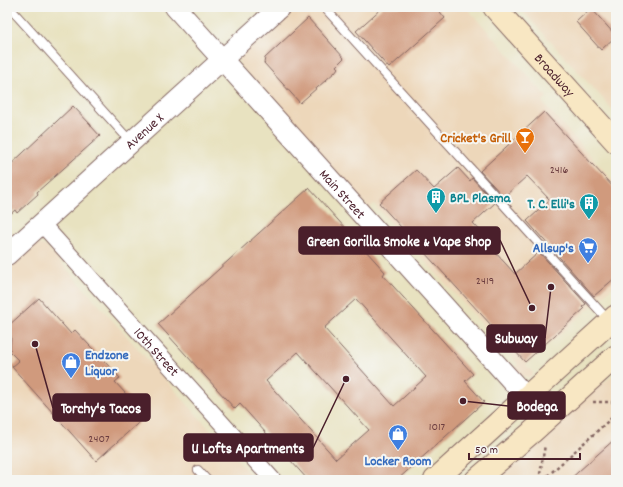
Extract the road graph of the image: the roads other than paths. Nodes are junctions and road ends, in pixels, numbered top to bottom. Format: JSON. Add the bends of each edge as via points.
{"nodes":[{"id":1,"x":9,"y":7,"type":"edge"},
{"id":2,"x":175,"y":7,"type":"edge"},
{"id":3,"x":280,"y":7,"type":"edge"},
{"id":4,"x":324,"y":7,"type":"edge"},
{"id":5,"x":494,"y":7,"type":"edge"},
{"id":6,"x":222,"y":59,"type":"junction"},
{"id":7,"x":131,"y":142,"type":"junction"},
{"id":8,"x":616,"y":142,"type":"edge"},
{"id":9,"x":41,"y":223,"type":"junction"},
{"id":10,"x":7,"y":254,"type":"edge"},
{"id":11,"x":613,"y":319,"type":"edge"},
{"id":12,"x":616,"y":356,"type":"edge"},
{"id":13,"x":527,"y":398,"type":"junction"},
{"id":14,"x":198,"y":470,"type":"dead end"},
{"id":15,"x":207,"y":480,"type":"edge"},
{"id":16,"x":273,"y":480,"type":"edge"},
{"id":17,"x":435,"y":480,"type":"edge"},
{"id":18,"x":476,"y":480,"type":"edge"}],
"edges":[{"from":1,"to":7,"type":"lane"},
{"from":2,"to":6,"type":"street","name":"Main Street"},
{"from":3,"to":6,"type":"street","name":"Avenue X"},
{"from":4,"to":11,"type":"lane"},
{"from":5,"to":8,"type":"main road","name":"Broadway"},
{"from":6,"to":7,"type":"street","name":"Avenue X"},
{"from":6,"to":13,"type":"street","name":"Main Street"},
{"from":7,"to":9,"type":"street","name":"Avenue X"},
{"from":9,"to":10,"type":"street","name":"Avenue X"},
{"from":9,"to":16,"type":"street","name":"10th Street"},
{"from":11,"to":13,"type":"main road"},
{"from":12,"to":18,"type":"main road"},
{"from":13,"to":17,"type":"main road"},
{"from":14,"to":15,"type":"lane"}]}
